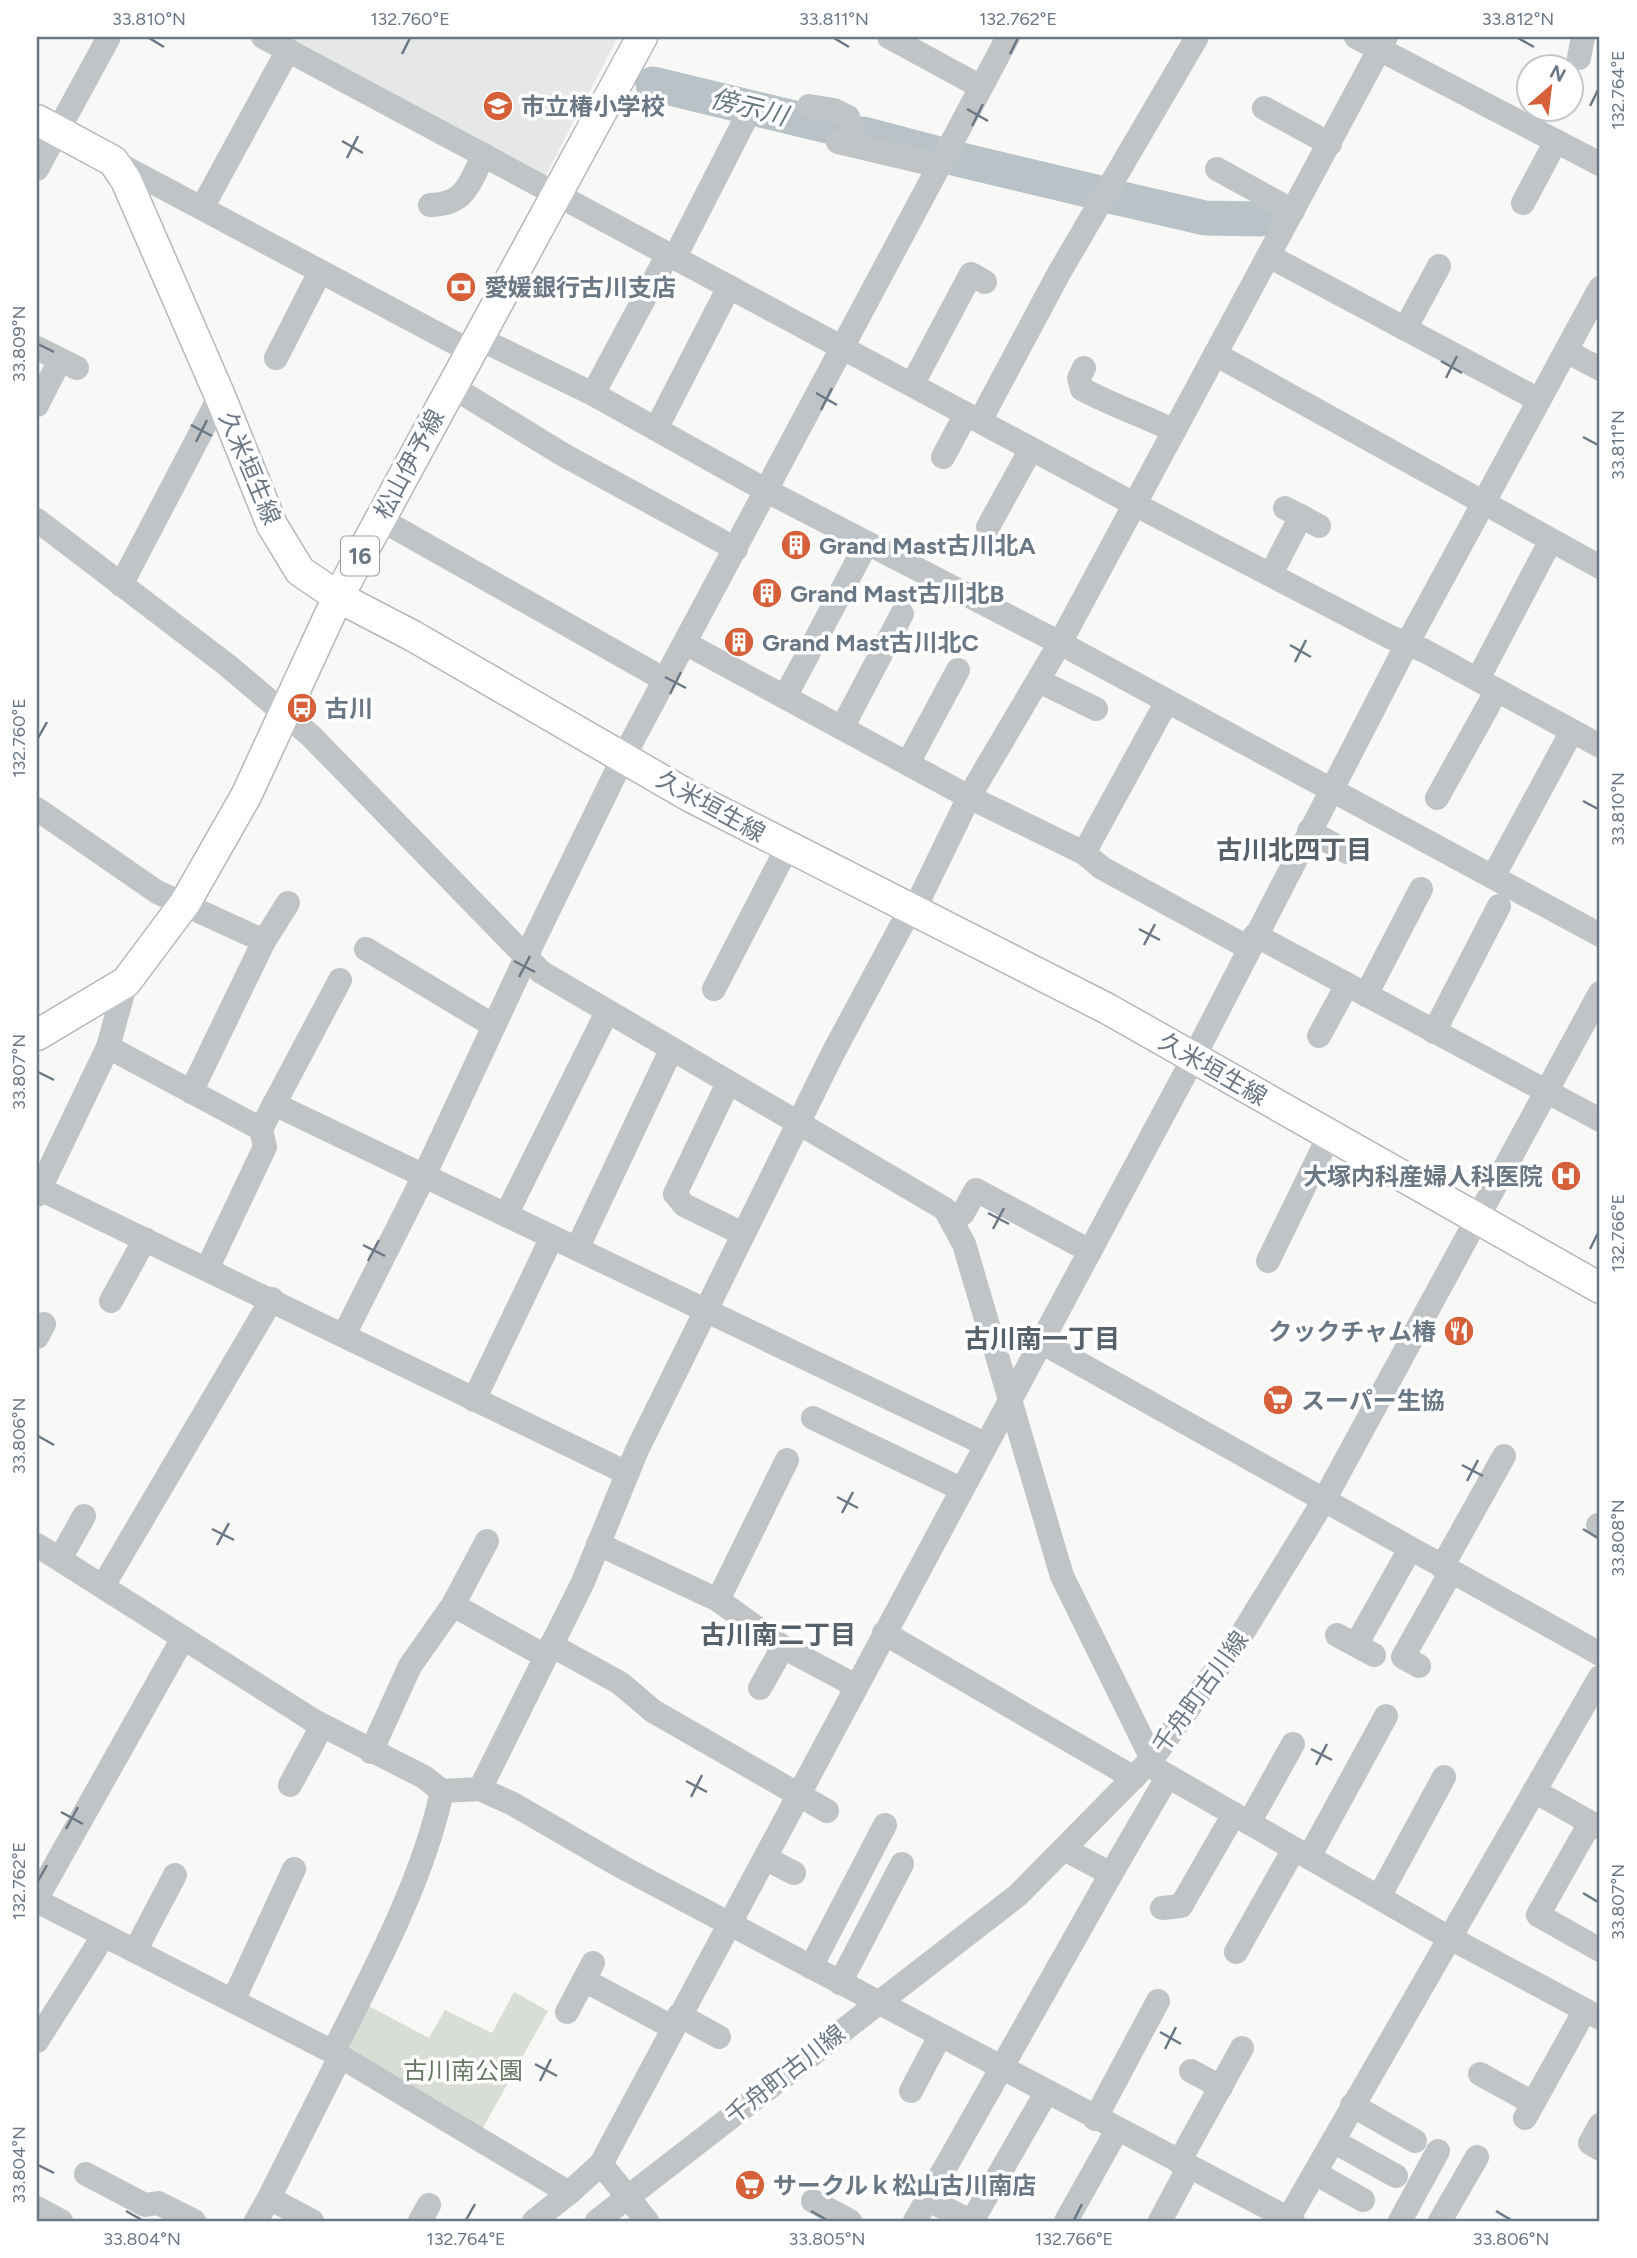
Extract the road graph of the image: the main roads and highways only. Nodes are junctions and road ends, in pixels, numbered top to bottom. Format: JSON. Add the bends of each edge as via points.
{"nodes":[{"id":1,"x":642,"y":37,"type":"edge"},
{"id":2,"x":48,"y":126,"type":"edge"},
{"id":3,"x":338,"y":597,"type":"junction"},
{"id":4,"x":37,"y":1035,"type":"edge"},
{"id":5,"x":1600,"y":1288,"type":"edge"}],
"edges":[{"from":1,"to":3,"type":"main road","name":"松山伊予線","number":"16"},
{"from":2,"to":3,"type":"main road","name":"久米垣生線","via":[[113,161],[145,221],[272,526],[300,571]]},
{"from":3,"to":4,"type":"main road","name":"松山伊予線","number":"16","via":[[246,796],[185,903],[126,982]]},
{"from":3,"to":5,"type":"main road","name":"久米垣生線","via":[[787,848],[1195,1057]]}]}
